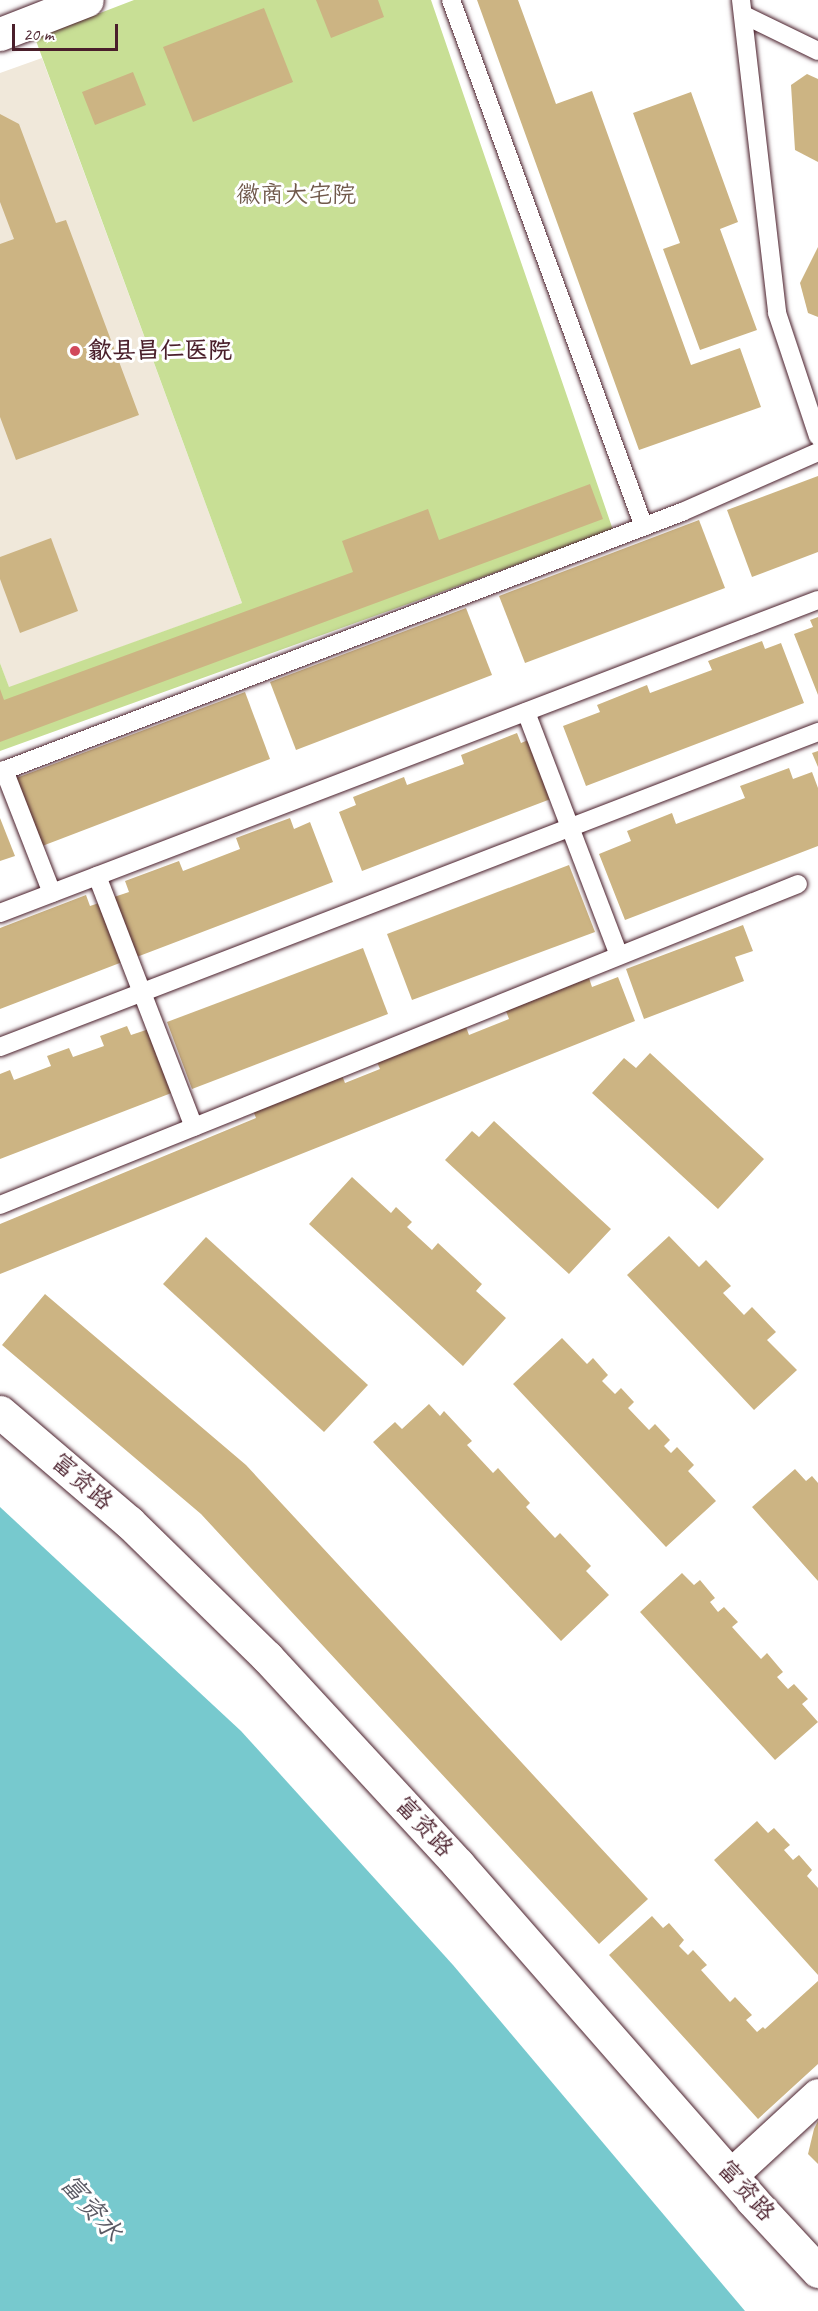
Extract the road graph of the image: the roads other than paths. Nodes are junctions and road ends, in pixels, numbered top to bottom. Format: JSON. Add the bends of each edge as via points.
{"nodes":[{"id":1,"x":87,"y":0,"type":"edge"},
{"id":2,"x":452,"y":0,"type":"edge"},
{"id":3,"x":742,"y":7,"type":"edge"},
{"id":4,"x":0,"y":34,"type":"edge"},
{"id":5,"x":818,"y":51,"type":"edge"},
{"id":6,"x":818,"y":436,"type":"edge"},
{"id":7,"x":818,"y":453,"type":"edge"},
{"id":8,"x":644,"y":527,"type":"junction"},
{"id":9,"x":818,"y":600,"type":"edge"},
{"id":10,"x":525,"y":712,"type":"junction"},
{"id":11,"x":818,"y":732,"type":"edge"},
{"id":12,"x":2,"y":771,"type":"edge"},
{"id":13,"x":570,"y":828,"type":"junction"},
{"id":14,"x":97,"y":876,"type":"junction"},
{"id":15,"x":798,"y":884,"type":"dead end"},
{"id":16,"x":52,"y":893,"type":"junction"},
{"id":17,"x":0,"y":913,"type":"edge"},
{"id":18,"x":620,"y":955,"type":"junction"},
{"id":19,"x":141,"y":993,"type":"junction"},
{"id":20,"x":0,"y":1047,"type":"edge"},
{"id":21,"x":194,"y":1127,"type":"junction"},
{"id":22,"x":0,"y":1205,"type":"edge"},
{"id":23,"x":0,"y":1412,"type":"edge"},
{"id":24,"x":818,"y":2095,"type":"edge"},
{"id":25,"x":731,"y":2175,"type":"junction"},
{"id":26,"x":818,"y":2271,"type":"edge"}],
"edges":[{"from":1,"to":4,"type":"street"},
{"from":2,"to":8,"type":"lane"},
{"from":3,"to":5,"type":"lane"},
{"from":3,"to":6,"type":"lane","via":[[777,313]]},
{"from":7,"to":8,"type":"lane"},
{"from":8,"to":12,"type":"lane"},
{"from":9,"to":10,"type":"lane"},
{"from":10,"to":13,"type":"lane"},
{"from":10,"to":14,"type":"lane"},
{"from":11,"to":13,"type":"lane"},
{"from":12,"to":16,"type":"lane"},
{"from":13,"to":18,"type":"lane"},
{"from":13,"to":19,"type":"lane"},
{"from":14,"to":16,"type":"lane"},
{"from":14,"to":19,"type":"lane"},
{"from":15,"to":18,"type":"lane"},
{"from":16,"to":17,"type":"lane"},
{"from":18,"to":21,"type":"lane"},
{"from":19,"to":20,"type":"lane"},
{"from":19,"to":21,"type":"lane"},
{"from":21,"to":22,"type":"lane"},
{"from":23,"to":25,"type":"street","name":"富资路","via":[[129,1522],[267,1657],[459,1864]]},
{"from":24,"to":25,"type":"street"},
{"from":25,"to":26,"type":"street","name":"富资路"}]}
